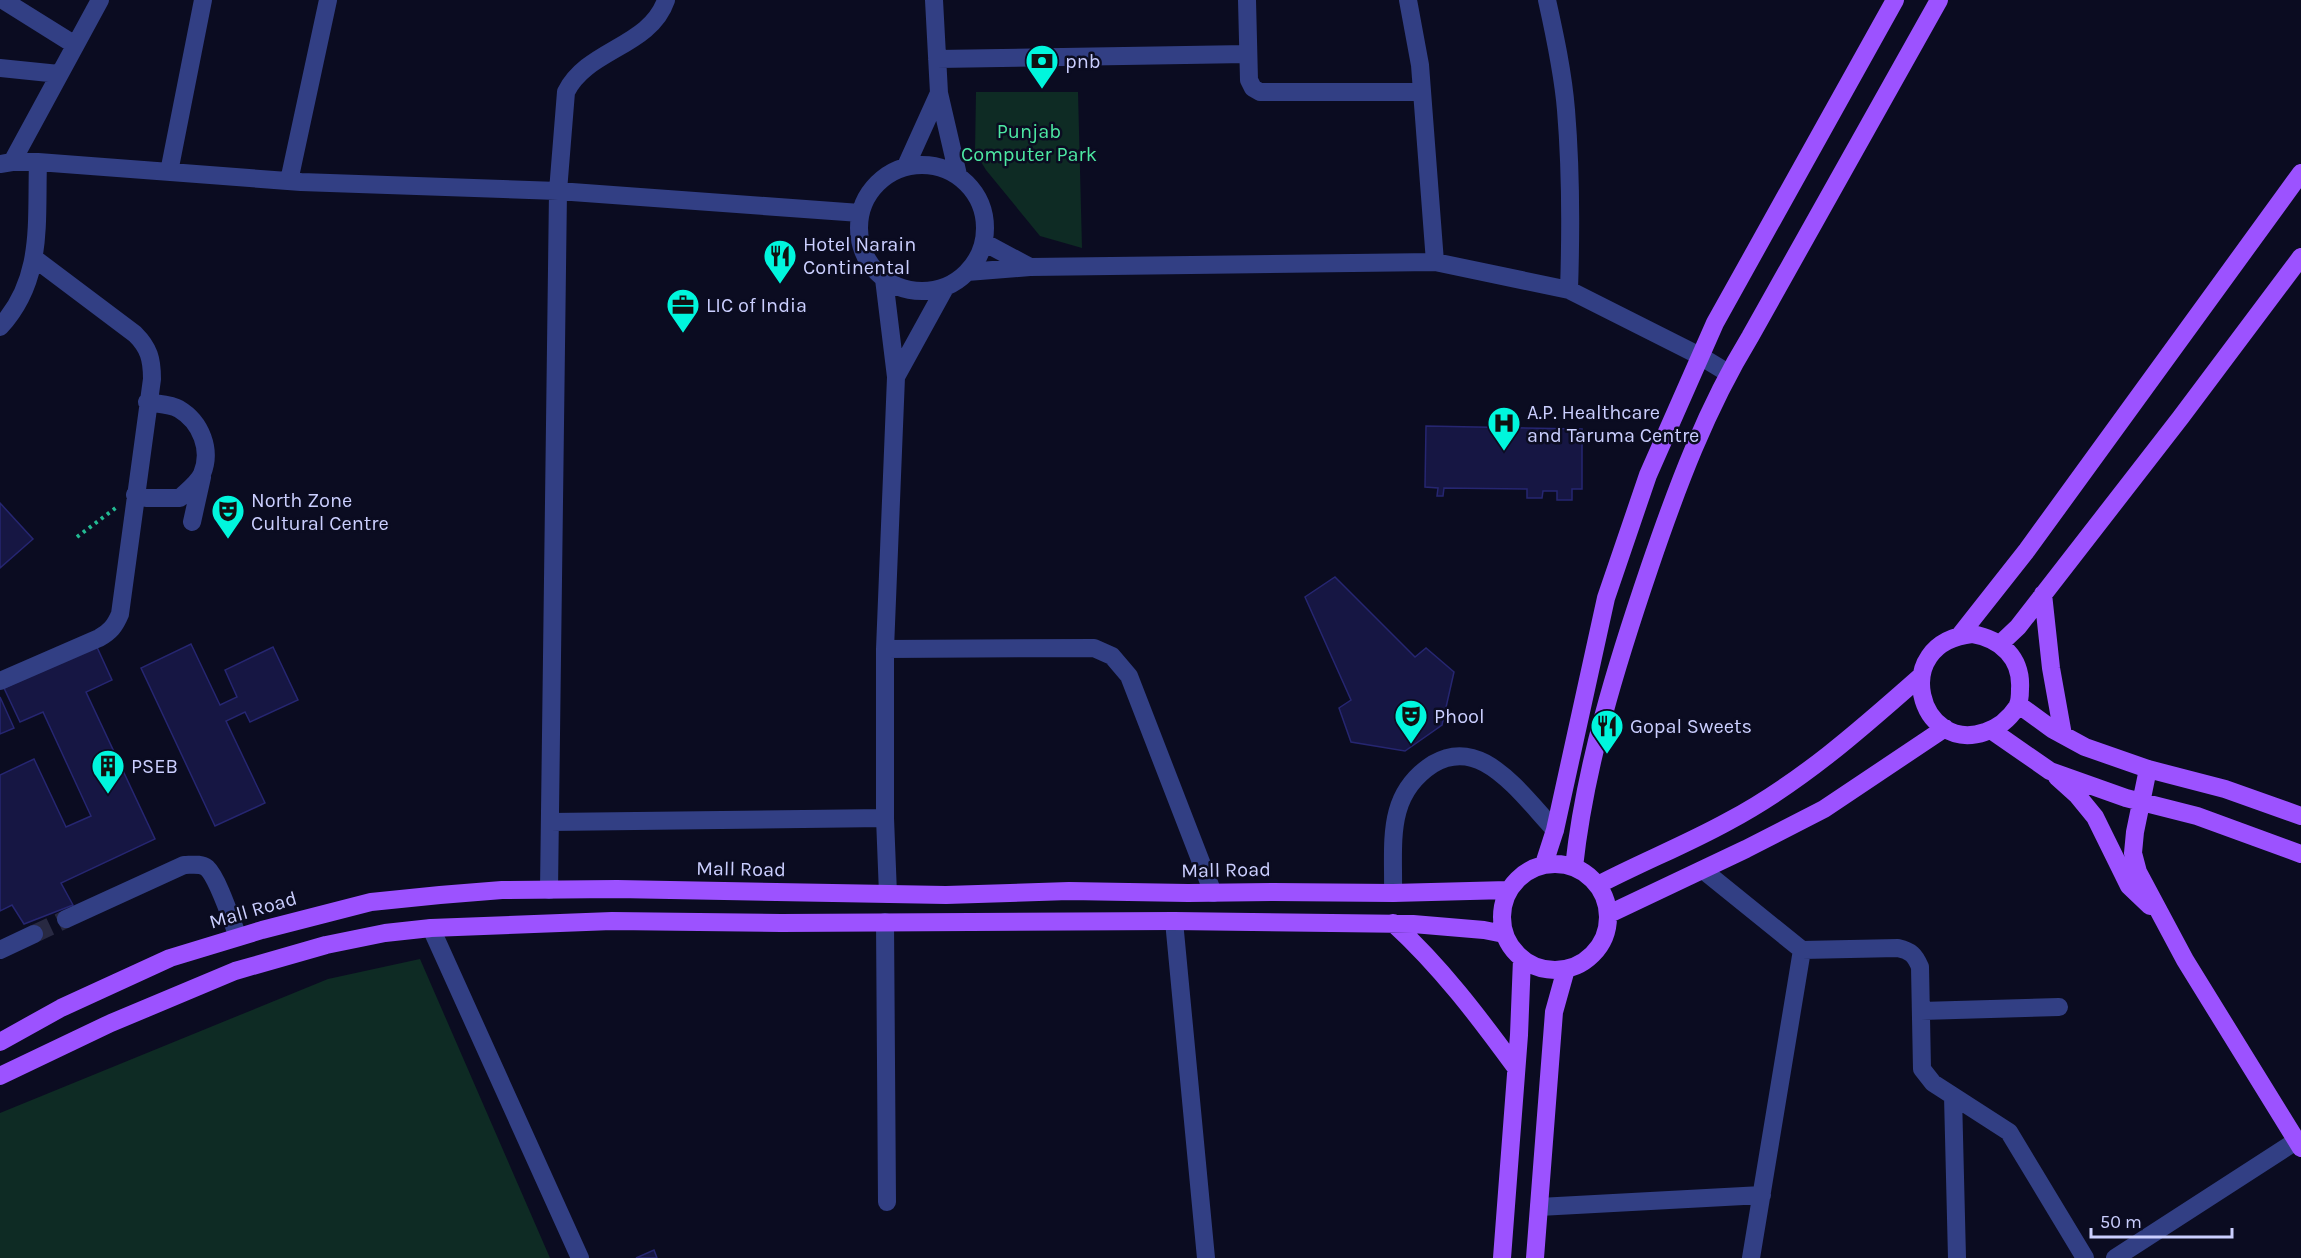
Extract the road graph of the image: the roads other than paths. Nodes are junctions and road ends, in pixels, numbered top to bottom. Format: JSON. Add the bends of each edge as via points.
{"nodes":[{"id":1,"x":3,"y":0,"type":"edge"},
{"id":2,"x":100,"y":0,"type":"edge"},
{"id":3,"x":203,"y":0,"type":"edge"},
{"id":4,"x":327,"y":0,"type":"edge"},
{"id":5,"x":666,"y":0,"type":"edge"},
{"id":6,"x":934,"y":0,"type":"edge"},
{"id":7,"x":1247,"y":0,"type":"edge"},
{"id":8,"x":1408,"y":0,"type":"edge"},
{"id":9,"x":1547,"y":0,"type":"edge"},
{"id":10,"x":1895,"y":0,"type":"edge"},
{"id":11,"x":1939,"y":0,"type":"edge"},
{"id":12,"x":75,"y":45,"type":"junction"},
{"id":13,"x":1247,"y":54,"type":"junction"},
{"id":14,"x":937,"y":59,"type":"junction"},
{"id":15,"x":0,"y":68,"type":"edge"},
{"id":16,"x":59,"y":74,"type":"junction"},
{"id":17,"x":939,"y":93,"type":"junction"},
{"id":18,"x":1422,"y":93,"type":"junction"},
{"id":19,"x":38,"y":162,"type":"junction"},
{"id":20,"x":6,"y":163,"type":"edge"},
{"id":21,"x":906,"y":166,"type":"junction"},
{"id":22,"x":169,"y":172,"type":"junction"},
{"id":23,"x":2301,"y":173,"type":"edge"},
{"id":24,"x":958,"y":175,"type":"junction"},
{"id":25,"x":289,"y":181,"type":"junction"},
{"id":26,"x":558,"y":191,"type":"junction"},
{"id":27,"x":860,"y":213,"type":"junction"},
{"id":28,"x":985,"y":243,"type":"junction"},
{"id":29,"x":2301,"y":257,"type":"edge"},
{"id":30,"x":34,"y":258,"type":"junction"},
{"id":31,"x":1435,"y":262,"type":"junction"},
{"id":32,"x":1030,"y":267,"type":"junction"},
{"id":33,"x":967,"y":272,"type":"junction"},
{"id":34,"x":884,"y":279,"type":"junction"},
{"id":35,"x":945,"y":288,"type":"junction"},
{"id":36,"x":1569,"y":290,"type":"junction"},
{"id":37,"x":0,"y":327,"type":"edge"},
{"id":38,"x":1700,"y":356,"type":"junction"},
{"id":39,"x":1728,"y":374,"type":"junction"},
{"id":40,"x":896,"y":377,"type":"junction"},
{"id":41,"x":147,"y":402,"type":"junction"},
{"id":42,"x":202,"y":475,"type":"junction"},
{"id":43,"x":135,"y":495,"type":"junction"},
{"id":44,"x":192,"y":522,"type":"dead end"},
{"id":45,"x":2043,"y":594,"type":"junction"},
{"id":46,"x":1960,"y":635,"type":"junction"},
{"id":47,"x":2000,"y":644,"type":"junction"},
{"id":48,"x":885,"y":649,"type":"junction"},
{"id":49,"x":1921,"y":676,"type":"junction"},
{"id":50,"x":0,"y":681,"type":"edge"},
{"id":51,"x":2019,"y":705,"type":"junction"},
{"id":52,"x":1945,"y":728,"type":"junction"},
{"id":53,"x":1991,"y":730,"type":"junction"},
{"id":54,"x":2063,"y":735,"type":"junction"},
{"id":55,"x":2148,"y":769,"type":"junction"},
{"id":56,"x":2050,"y":771,"type":"junction"},
{"id":57,"x":2141,"y":801,"type":"junction"},
{"id":58,"x":2301,"y":816,"type":"edge"},
{"id":59,"x":885,"y":818,"type":"junction"},
{"id":60,"x":550,"y":822,"type":"junction"},
{"id":61,"x":1556,"y":830,"type":"junction"},
{"id":62,"x":2301,"y":854,"type":"edge"},
{"id":63,"x":1544,"y":864,"type":"junction"},
{"id":64,"x":1574,"y":867,"type":"junction"},
{"id":65,"x":1703,"y":870,"type":"junction"},
{"id":66,"x":1599,"y":885,"type":"junction"},
{"id":67,"x":549,"y":890,"type":"junction"},
{"id":68,"x":1508,"y":890,"type":"junction"},
{"id":69,"x":1213,"y":893,"type":"junction"},
{"id":70,"x":1394,"y":893,"type":"junction"},
{"id":71,"x":888,"y":894,"type":"junction"},
{"id":72,"x":1609,"y":914,"type":"junction"},
{"id":73,"x":2162,"y":918,"type":"junction"},
{"id":74,"x":66,"y":919,"type":"tunnel mouth"},
{"id":75,"x":1174,"y":921,"type":"junction"},
{"id":76,"x":885,"y":922,"type":"junction"},
{"id":77,"x":1394,"y":923,"type":"junction"},
{"id":78,"x":431,"y":928,"type":"junction"},
{"id":79,"x":34,"y":934,"type":"tunnel mouth"},
{"id":80,"x":1504,"y":934,"type":"junction"},
{"id":81,"x":238,"y":938,"type":"junction"},
{"id":82,"x":0,"y":950,"type":"edge"},
{"id":83,"x":1802,"y":950,"type":"junction"},
{"id":84,"x":1522,"y":959,"type":"junction"},
{"id":85,"x":1566,"y":969,"type":"junction"},
{"id":86,"x":2059,"y":1007,"type":"dead end"},
{"id":87,"x":1921,"y":1011,"type":"junction"},
{"id":88,"x":0,"y":1042,"type":"edge"},
{"id":89,"x":1516,"y":1068,"type":"junction"},
{"id":90,"x":0,"y":1076,"type":"edge"},
{"id":91,"x":1953,"y":1096,"type":"junction"},
{"id":92,"x":2299,"y":1145,"type":"edge"},
{"id":93,"x":1762,"y":1195,"type":"junction"},
{"id":94,"x":886,"y":1202,"type":"dead end"},
{"id":95,"x":1539,"y":1208,"type":"junction"},
{"id":96,"x":580,"y":1258,"type":"edge"},
{"id":97,"x":1206,"y":1258,"type":"edge"},
{"id":98,"x":1502,"y":1258,"type":"edge"},
{"id":99,"x":1535,"y":1258,"type":"edge"},
{"id":100,"x":1751,"y":1258,"type":"edge"},
{"id":101,"x":1957,"y":1258,"type":"edge"},
{"id":102,"x":2085,"y":1258,"type":"edge"},
{"id":103,"x":2115,"y":1258,"type":"edge"}],
"edges":[{"from":1,"to":12,"type":"street"},
{"from":2,"to":12,"type":"street"},
{"from":3,"to":22,"type":"street"},
{"from":4,"to":25,"type":"street"},
{"from":5,"to":26,"type":"street","via":[[654,22],[584,68],[571,81],[566,92]]},
{"from":6,"to":14,"type":"street"},
{"from":7,"to":13,"type":"street"},
{"from":8,"to":18,"type":"street"},
{"from":9,"to":36,"type":"street","via":[[1566,109],[1571,221]]},
{"from":10,"to":38,"type":"main road"},
{"from":11,"to":39,"type":"main road"},
{"from":12,"to":16,"type":"street"},
{"from":13,"to":14,"type":"street"},
{"from":13,"to":18,"type":"street","via":[[1249,80],[1260,92]]},
{"from":14,"to":17,"type":"street"},
{"from":15,"to":16,"type":"street"},
{"from":16,"to":20,"type":"street"},
{"from":17,"to":21,"type":"street"},
{"from":17,"to":24,"type":"street"},
{"from":18,"to":31,"type":"street"},
{"from":19,"to":20,"type":"street"},
{"from":19,"to":22,"type":"street"},
{"from":19,"to":30,"type":"street"},
{"from":21,"to":24,"type":"street","via":[[926,164]]},
{"from":21,"to":27,"type":"street","via":[[886,175],[868,193]]},
{"from":22,"to":25,"type":"street"},
{"from":23,"to":46,"type":"main road","via":[[2027,550]]},
{"from":24,"to":28,"type":"street","via":[[974,190],[985,215]]},
{"from":25,"to":26,"type":"street"},
{"from":26,"to":27,"type":"street"},
{"from":26,"to":60,"type":"street"},
{"from":27,"to":34,"type":"street","via":[[859,237],[866,258]]},
{"from":28,"to":32,"type":"street"},
{"from":28,"to":33,"type":"street"},
{"from":29,"to":45,"type":"main road"},
{"from":30,"to":37,"type":"street","via":[[25,291],[15,311]]},
{"from":30,"to":41,"type":"street","via":[[147,346],[152,379]]},
{"from":31,"to":32,"type":"street"},
{"from":31,"to":36,"type":"street"},
{"from":32,"to":33,"type":"street"},
{"from":33,"to":35,"type":"street"},
{"from":34,"to":35,"type":"street","via":[[904,289],[923,292]]},
{"from":34,"to":40,"type":"street"},
{"from":35,"to":40,"type":"street"},
{"from":36,"to":38,"type":"street"},
{"from":38,"to":39,"type":"street"},
{"from":38,"to":61,"type":"main road","via":[[1648,475],[1606,598]]},
{"from":39,"to":64,"type":"main road","via":[[1678,484],[1633,615],[1579,820]]},
{"from":40,"to":48,"type":"street"},
{"from":41,"to":42,"type":"street","via":[[178,408],[202,432],[206,451]]},
{"from":41,"to":43,"type":"street"},
{"from":42,"to":43,"type":"street","via":[[180,498]]},
{"from":42,"to":44,"type":"street"},
{"from":43,"to":50,"type":"street","via":[[116,624],[99,638]]},
{"from":45,"to":47,"type":"main road"},
{"from":45,"to":54,"type":"main road"},
{"from":46,"to":47,"type":"main road","via":[[1983,636]]},
{"from":46,"to":49,"type":"main road","via":[[1938,646],[1927,659]]},
{"from":47,"to":51,"type":"main road","via":[[2018,667]]},
{"from":48,"to":59,"type":"street"},
{"from":48,"to":69,"type":"street","via":[[1094,648],[1112,656],[1129,676]]},
{"from":49,"to":52,"type":"main road","via":[[1920,688],[1928,711]]},
{"from":49,"to":66,"type":"main road","via":[[1829,755],[1766,799],[1726,823]]},
{"from":51,"to":53,"type":"main road"},
{"from":51,"to":54,"type":"main road"},
{"from":52,"to":53,"type":"main road","via":[[1967,735]]},
{"from":52,"to":65,"type":"main road","via":[[1824,809]]},
{"from":53,"to":56,"type":"main road"},
{"from":54,"to":55,"type":"main road"},
{"from":55,"to":57,"type":"main road"},
{"from":55,"to":58,"type":"main road","via":[[2225,789]]},
{"from":56,"to":57,"type":"main road"},
{"from":56,"to":73,"type":"main road","via":[[2095,818],[2129,886]]},
{"from":57,"to":62,"type":"main road","via":[[2197,816]]},
{"from":57,"to":73,"type":"main road","via":[[2133,853],[2138,872]]},
{"from":59,"to":60,"type":"street"},
{"from":59,"to":71,"type":"street"},
{"from":60,"to":67,"type":"street"},
{"from":61,"to":63,"type":"main road"},
{"from":61,"to":70,"type":"street","via":[[1497,771],[1465,756],[1444,757],[1413,780],[1402,794],[1394,826]]},
{"from":63,"to":64,"type":"main road"},
{"from":63,"to":68,"type":"main road","via":[[1530,869]]},
{"from":64,"to":66,"type":"main road"},
{"from":65,"to":72,"type":"main road"},
{"from":65,"to":83,"type":"street"},
{"from":66,"to":72,"type":"main road"},
{"from":67,"to":71,"type":"main road","name":"Mall Road"},
{"from":67,"to":81,"type":"main road","name":"Mall Road","via":[[502,890],[371,902]]},
{"from":68,"to":70,"type":"main road","name":"Mall Road"},
{"from":68,"to":80,"type":"main road","via":[[1502,912]]},
{"from":69,"to":70,"type":"main road","name":"Mall Road"},
{"from":69,"to":71,"type":"main road","name":"Mall Road"},
{"from":72,"to":85,"type":"main road","via":[[1602,943],[1592,956]]},
{"from":73,"to":92,"type":"main road"},
{"from":74,"to":81,"type":"street","via":[[184,865],[198,864],[207,868],[218,886]]},
{"from":75,"to":76,"type":"main road"},
{"from":75,"to":77,"type":"main road"},
{"from":75,"to":97,"type":"street"},
{"from":76,"to":78,"type":"main road","via":[[612,921]]},
{"from":76,"to":94,"type":"street"},
{"from":77,"to":80,"type":"main road"},
{"from":77,"to":89,"type":"main road","via":[[1462,995]]},
{"from":78,"to":90,"type":"main road","via":[[326,945],[235,971],[111,1023]]},
{"from":78,"to":96,"type":"street"},
{"from":79,"to":82,"type":"street"},
{"from":80,"to":84,"type":"main road"},
{"from":81,"to":88,"type":"main road","name":"Mall Road","via":[[170,958],[61,1008]]},
{"from":83,"to":87,"type":"street","via":[[1909,950],[1920,967]]},
{"from":83,"to":93,"type":"street"},
{"from":84,"to":85,"type":"main road","via":[[1536,967]]},
{"from":84,"to":89,"type":"main road"},
{"from":85,"to":95,"type":"main road","via":[[1554,1012]]},
{"from":86,"to":87,"type":"street"},
{"from":87,"to":91,"type":"street","via":[[1922,1070]]},
{"from":89,"to":98,"type":"main road"},
{"from":91,"to":101,"type":"street"},
{"from":91,"to":102,"type":"street","via":[[2008,1132]]},
{"from":92,"to":103,"type":"street"},
{"from":93,"to":95,"type":"street"},
{"from":93,"to":100,"type":"street"},
{"from":95,"to":99,"type":"main road"}]}
